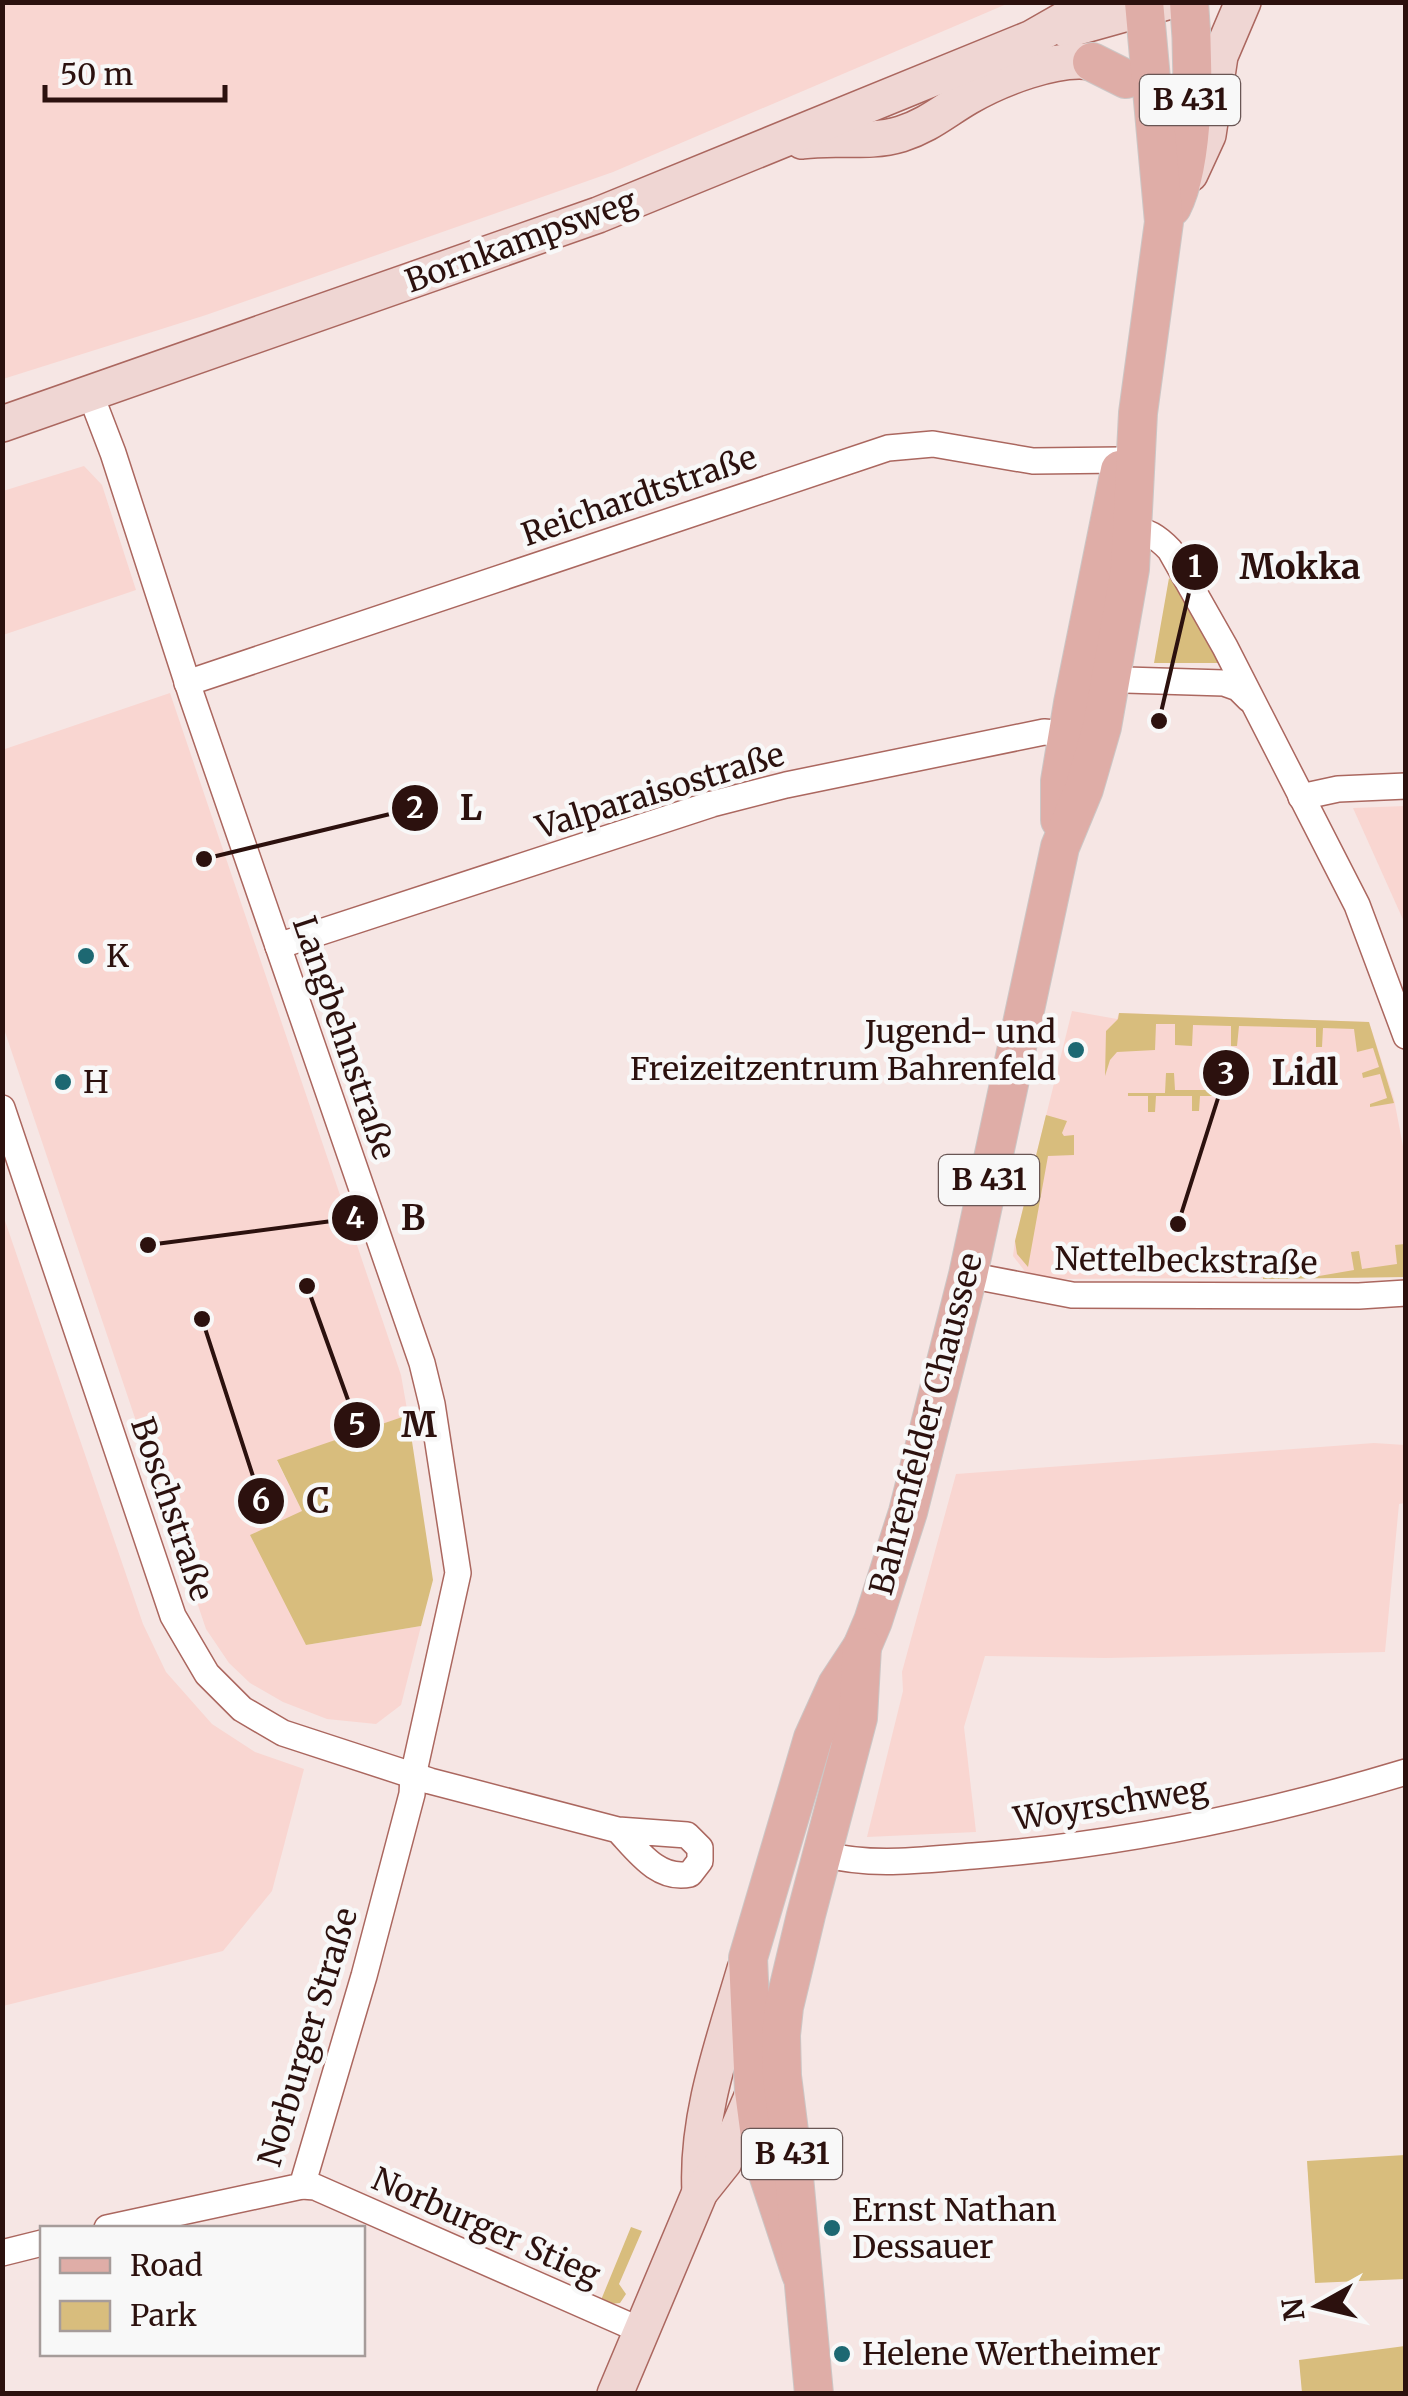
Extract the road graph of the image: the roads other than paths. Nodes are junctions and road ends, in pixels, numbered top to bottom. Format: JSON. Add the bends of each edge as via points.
{"nodes":[{"id":1,"x":1096,"y":2,"type":"edge"},
{"id":2,"x":1189,"y":2,"type":"edge"},
{"id":3,"x":1242,"y":2,"type":"edge"},
{"id":4,"x":1152,"y":5,"type":"edge"},
{"id":5,"x":1032,"y":38,"type":"junction"},
{"id":6,"x":1092,"y":62,"type":"joint"},
{"id":7,"x":1139,"y":93,"type":"junction"},
{"id":8,"x":968,"y":96,"type":"junction"},
{"id":9,"x":864,"y":107,"type":"junction"},
{"id":10,"x":764,"y":146,"type":"junction"},
{"id":11,"x":1170,"y":209,"type":"junction"},
{"id":12,"x":90,"y":393,"type":"junction"},
{"id":13,"x":1138,"y":413,"type":"junction"},
{"id":14,"x":2,"y":424,"type":"edge"},
{"id":15,"x":1122,"y":460,"type":"junction"},
{"id":16,"x":1134,"y":530,"type":"junction"},
{"id":17,"x":1101,"y":557,"type":"junction"},
{"id":18,"x":1086,"y":634,"type":"junction"},
{"id":19,"x":1113,"y":676,"type":"junction"},
{"id":20,"x":187,"y":683,"type":"junction"},
{"id":21,"x":1253,"y":703,"type":"junction"},
{"id":22,"x":1068,"y":734,"type":"junction"},
{"id":23,"x":1406,"y":786,"type":"edge"},
{"id":24,"x":1301,"y":797,"type":"junction"},
{"id":25,"x":1060,"y":847,"type":"junction"},
{"id":26,"x":278,"y":946,"type":"junction"},
{"id":27,"x":1406,"y":1036,"type":"edge"},
{"id":28,"x":2,"y":1108,"type":"edge"},
{"id":29,"x":968,"y":1275,"type":"junction"},
{"id":30,"x":1406,"y":1293,"type":"edge"},
{"id":31,"x":862,"y":1647,"type":"junction"},
{"id":32,"x":1406,"y":1772,"type":"edge"},
{"id":33,"x":413,"y":1776,"type":"junction"},
{"id":34,"x":618,"y":1830,"type":"dead end"},
{"id":35,"x":822,"y":1854,"type":"junction"},
{"id":36,"x":748,"y":1958,"type":"junction"},
{"id":37,"x":781,"y":2035,"type":"junction"},
{"id":38,"x":754,"y":2090,"type":"junction"},
{"id":39,"x":302,"y":2186,"type":"junction"},
{"id":40,"x":700,"y":2192,"type":"junction"},
{"id":41,"x":116,"y":2226,"type":"edge"},
{"id":42,"x":40,"y":2244,"type":"edge"},
{"id":43,"x":2,"y":2253,"type":"edge"},
{"id":44,"x":801,"y":2274,"type":"junction"},
{"id":45,"x":642,"y":2331,"type":"junction"},
{"id":46,"x":614,"y":2394,"type":"edge"},
{"id":47,"x":814,"y":2394,"type":"edge"}],
"edges":[{"from":1,"to":5,"type":"main road","name":"Bornkampsweg"},
{"from":2,"to":11,"type":"main road","name":"Bahrenfelder Chaussee","number":"B 431","via":[[1184,168]]},
{"from":3,"to":11,"type":"main road","via":[[1220,56],[1208,135]]},
{"from":4,"to":5,"type":"main road","name":"Bornkampsweg"},
{"from":4,"to":7,"type":"main road","name":"Bahrenfelder Chaussee","number":"B 431"},
{"from":5,"to":9,"type":"main road","name":"Bornkampsweg"},
{"from":6,"to":7,"type":"main road"},
{"from":6,"to":8,"type":"main road","via":[[1050,64]]},
{"from":7,"to":11,"type":"main road","name":"Bahrenfelder Chaussee","number":"B 431"},
{"from":8,"to":9,"type":"main road"},
{"from":8,"to":10,"type":"main road","via":[[936,120],[872,141],[826,137]]},
{"from":9,"to":10,"type":"main road","name":"Bornkampsweg"},
{"from":10,"to":12,"type":"main road","name":"Bornkampsweg","via":[[598,216]]},
{"from":11,"to":13,"type":"main road","name":"Bahrenfelder Chaussee","number":"B 431"},
{"from":12,"to":14,"type":"main road","name":"Bornkampsweg"},
{"from":12,"to":20,"type":"street","name":"Langbehnstraße"},
{"from":13,"to":15,"type":"main road","name":"Bahrenfelder Chaussee","number":"B 431"},
{"from":13,"to":16,"type":"main road","name":"Bahrenfelder Chaussee","number":"B 431"},
{"from":15,"to":17,"type":"main road","name":"Bahrenfelder Chaussee","number":"B 431"},
{"from":15,"to":20,"type":"street","name":"Reichardtstraße","via":[[1034,461],[933,444],[888,448]]},
{"from":16,"to":17,"type":"street","via":[[1114,539]]},
{"from":16,"to":19,"type":"main road","name":"Bahrenfelder Chaussee","number":"B 431"},
{"from":16,"to":21,"type":"street","via":[[1159,538],[1170,550]]},
{"from":17,"to":18,"type":"main road","name":"Bahrenfelder Chaussee","number":"B 431"},
{"from":18,"to":19,"type":"street","via":[[1098,666]]},
{"from":18,"to":22,"type":"main road","name":"Bahrenfelder Chaussee","number":"B 431"},
{"from":19,"to":21,"type":"street","via":[[1224,683]]},
{"from":19,"to":25,"type":"main road","name":"Bahrenfelder Chaussee","number":"B 431","via":[[1084,788]]},
{"from":20,"to":26,"type":"street","name":"Langbehnstraße"},
{"from":21,"to":24,"type":"street"},
{"from":22,"to":25,"type":"main road","name":"Bahrenfelder Chaussee","number":"B 431"},
{"from":22,"to":26,"type":"street","name":"Valparaisostraße","via":[[1044,732],[712,804]]},
{"from":23,"to":24,"type":"street"},
{"from":24,"to":27,"type":"street","via":[[1357,905]]},
{"from":25,"to":29,"type":"main road","name":"Bahrenfelder Chaussee","number":"B 431"},
{"from":26,"to":33,"type":"street","name":"Langbehnstraße","via":[[432,1404],[458,1573]]},
{"from":28,"to":33,"type":"street","name":"Boschstraße","via":[[172,1616],[208,1674],[242,1709],[283,1733]]},
{"from":29,"to":30,"type":"street","name":"Nettelbeckstraße","via":[[1072,1295]]},
{"from":29,"to":31,"type":"main road","name":"Bahrenfelder Chaussee","number":"B 431","via":[[908,1512]]},
{"from":31,"to":35,"type":"main road","name":"Bahrenfelder Chaussee","number":"B 431","via":[[858,1718]]},
{"from":31,"to":36,"type":"main road","name":"Bahrenfelder Chaussee","number":"B 431","via":[[813,1738]]},
{"from":32,"to":35,"type":"street","name":"Woyrschweg","via":[[1253,1814],[1110,1840],[879,1864]]},
{"from":33,"to":34,"type":"street","name":"Boschstraße"},
{"from":33,"to":39,"type":"street","name":"Norburger Straße"},
{"from":35,"to":37,"type":"main road","name":"Bahrenfelder Chaussee","number":"B 431"},
{"from":36,"to":38,"type":"main road","name":"Bahrenfelder Chaussee","number":"B 431"},
{"from":36,"to":40,"type":"main road","name":"Bahrenfelder Chaussee","via":[[708,2105]]},
{"from":37,"to":38,"type":"main road","name":"Bahrenfelder Chaussee"},
{"from":37,"to":44,"type":"main road","number":"B 431"},
{"from":38,"to":40,"type":"main road","name":"Bahrenfelder Chaussee","via":[[724,2162]]},
{"from":38,"to":44,"type":"main road","name":"Bahrenfelder Chaussee","number":"B 431","via":[[763,2159]]},
{"from":39,"to":41,"type":"street","name":"Norburger Straße"},
{"from":39,"to":45,"type":"street","name":"Norburger Stieg"},
{"from":40,"to":45,"type":"main road","name":"Bahrenfelder Chaussee"},
{"from":42,"to":43,"type":"street"},
{"from":44,"to":47,"type":"main road","number":"B 431"},
{"from":45,"to":46,"type":"main road","name":"Bahrenfelder Chaussee"}]}
